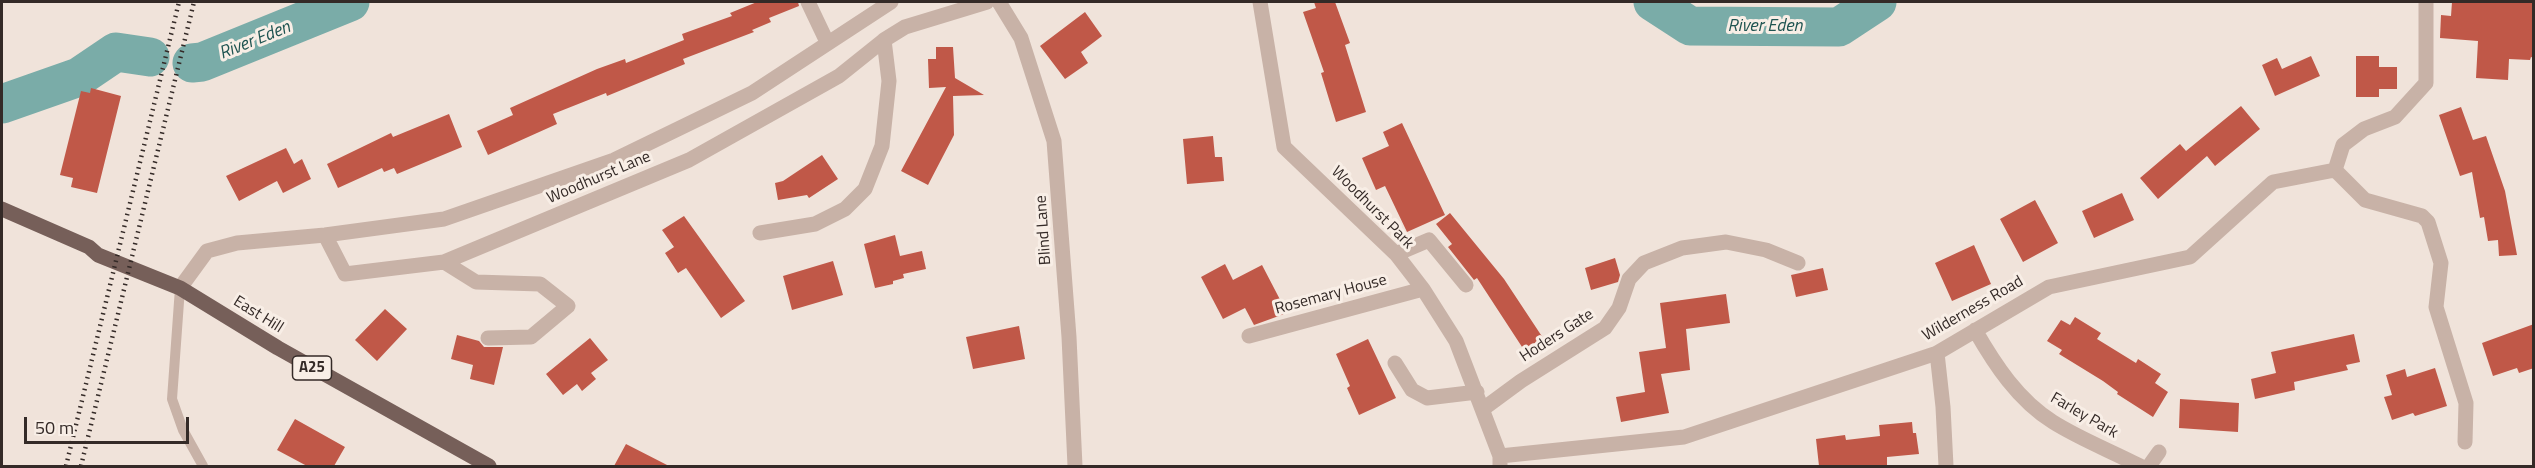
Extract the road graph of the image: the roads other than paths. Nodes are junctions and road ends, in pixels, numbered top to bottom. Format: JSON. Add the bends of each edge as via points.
{"nodes":[{"id":1,"x":808,"y":2,"type":"edge"},
{"id":2,"x":891,"y":2,"type":"edge"},
{"id":3,"x":987,"y":2,"type":"edge"},
{"id":4,"x":999,"y":2,"type":"edge"},
{"id":5,"x":1260,"y":2,"type":"edge"},
{"id":6,"x":2426,"y":2,"type":"edge"},
{"id":7,"x":884,"y":40,"type":"junction"},
{"id":8,"x":827,"y":42,"type":"junction"},
{"id":9,"x":2335,"y":170,"type":"junction"},
{"id":10,"x":2,"y":209,"type":"edge"},
{"id":11,"x":760,"y":233,"type":"dead end"},
{"id":12,"x":325,"y":235,"type":"junction"},
{"id":13,"x":1396,"y":254,"type":"junction"},
{"id":14,"x":444,"y":262,"type":"junction"},
{"id":15,"x":1798,"y":263,"type":"dead end"},
{"id":16,"x":1466,"y":285,"type":"dead end"},
{"id":17,"x":180,"y":288,"type":"junction"},
{"id":18,"x":1423,"y":289,"type":"junction"},
{"id":19,"x":1975,"y":330,"type":"junction"},
{"id":20,"x":1249,"y":336,"type":"dead end"},
{"id":21,"x":488,"y":338,"type":"dead end"},
{"id":22,"x":1937,"y":353,"type":"junction"},
{"id":23,"x":1395,"y":363,"type":"dead end"},
{"id":24,"x":1477,"y":393,"type":"junction"},
{"id":25,"x":1483,"y":409,"type":"junction"},
{"id":26,"x":2465,"y":442,"type":"dead end"},
{"id":27,"x":2159,"y":452,"type":"dead end"},
{"id":28,"x":1500,"y":461,"type":"edge"},
{"id":29,"x":203,"y":466,"type":"edge"},
{"id":30,"x":489,"y":466,"type":"edge"},
{"id":31,"x":1075,"y":466,"type":"edge"},
{"id":32,"x":1946,"y":466,"type":"edge"},
{"id":33,"x":2140,"y":466,"type":"edge"},
{"id":34,"x":2149,"y":466,"type":"edge"}],
"edges":[{"from":1,"to":8,"type":"street"},
{"from":2,"to":8,"type":"street","name":"Woodhurst Lane"},
{"from":3,"to":7,"type":"street","name":"Woodhurst Lane","via":[[905,27]]},
{"from":4,"to":31,"type":"street","name":"Blind Lane","via":[[1021,38],[1054,141],[1070,337]]},
{"from":5,"to":13,"type":"street","name":"Woodhurst Park","via":[[1284,147]]},
{"from":6,"to":9,"type":"street","via":[[2426,83],[2395,117],[2364,129],[2343,145]]},
{"from":7,"to":11,"type":"street","via":[[889,81],[882,146],[864,189],[845,209],[814,225]]},
{"from":7,"to":14,"type":"street","name":"Woodhurst Lane","via":[[839,76],[689,160]]},
{"from":8,"to":12,"type":"street","name":"Woodhurst Lane","via":[[753,93],[614,160],[444,219]]},
{"from":9,"to":19,"type":"street","name":"Wilderness Road","via":[[2273,182],[2190,257],[2049,287]]},
{"from":9,"to":26,"type":"street","via":[[2365,200],[2422,216],[2428,222],[2440,263],[2436,307],[2466,403]]},
{"from":10,"to":17,"type":"main road","name":"East Hill","number":"A25","via":[[89,247],[98,255]]},
{"from":12,"to":14,"type":"street","name":"Woodhurst Lane","via":[[345,274]]},
{"from":12,"to":17,"type":"street","name":"Woodhurst Lane","via":[[237,243],[207,251]]},
{"from":13,"to":16,"type":"street","via":[[1429,240]]},
{"from":13,"to":18,"type":"street","name":"Woodhurst Park"},
{"from":14,"to":21,"type":"street","via":[[476,282],[540,284],[568,306],[531,337]]},
{"from":15,"to":25,"type":"street","name":"Hoders Gate","via":[[1766,250],[1726,242],[1682,248],[1644,263],[1629,279],[1619,308],[1605,328]]},
{"from":17,"to":29,"type":"lane","via":[[172,399],[183,430]]},
{"from":17,"to":30,"type":"main road","name":"East Hill","number":"A25","via":[[278,348]]},
{"from":18,"to":20,"type":"street","name":"Rosemary House"},
{"from":18,"to":24,"type":"street","name":"Woodhurst Park","via":[[1456,341]]},
{"from":19,"to":22,"type":"street","name":"Wilderness Road"},
{"from":19,"to":33,"type":"street","name":"Farley Park","via":[[1994,363],[2040,413]]},
{"from":22,"to":28,"type":"street","name":"Wilderness Road","via":[[1684,437]]},
{"from":22,"to":32,"type":"street"},
{"from":23,"to":24,"type":"street","via":[[1412,390],[1427,399]]},
{"from":24,"to":25,"type":"street","name":"Woodhurst Park"},
{"from":25,"to":28,"type":"street","name":"Woodhurst Park"},
{"from":27,"to":34,"type":"street"}]}
